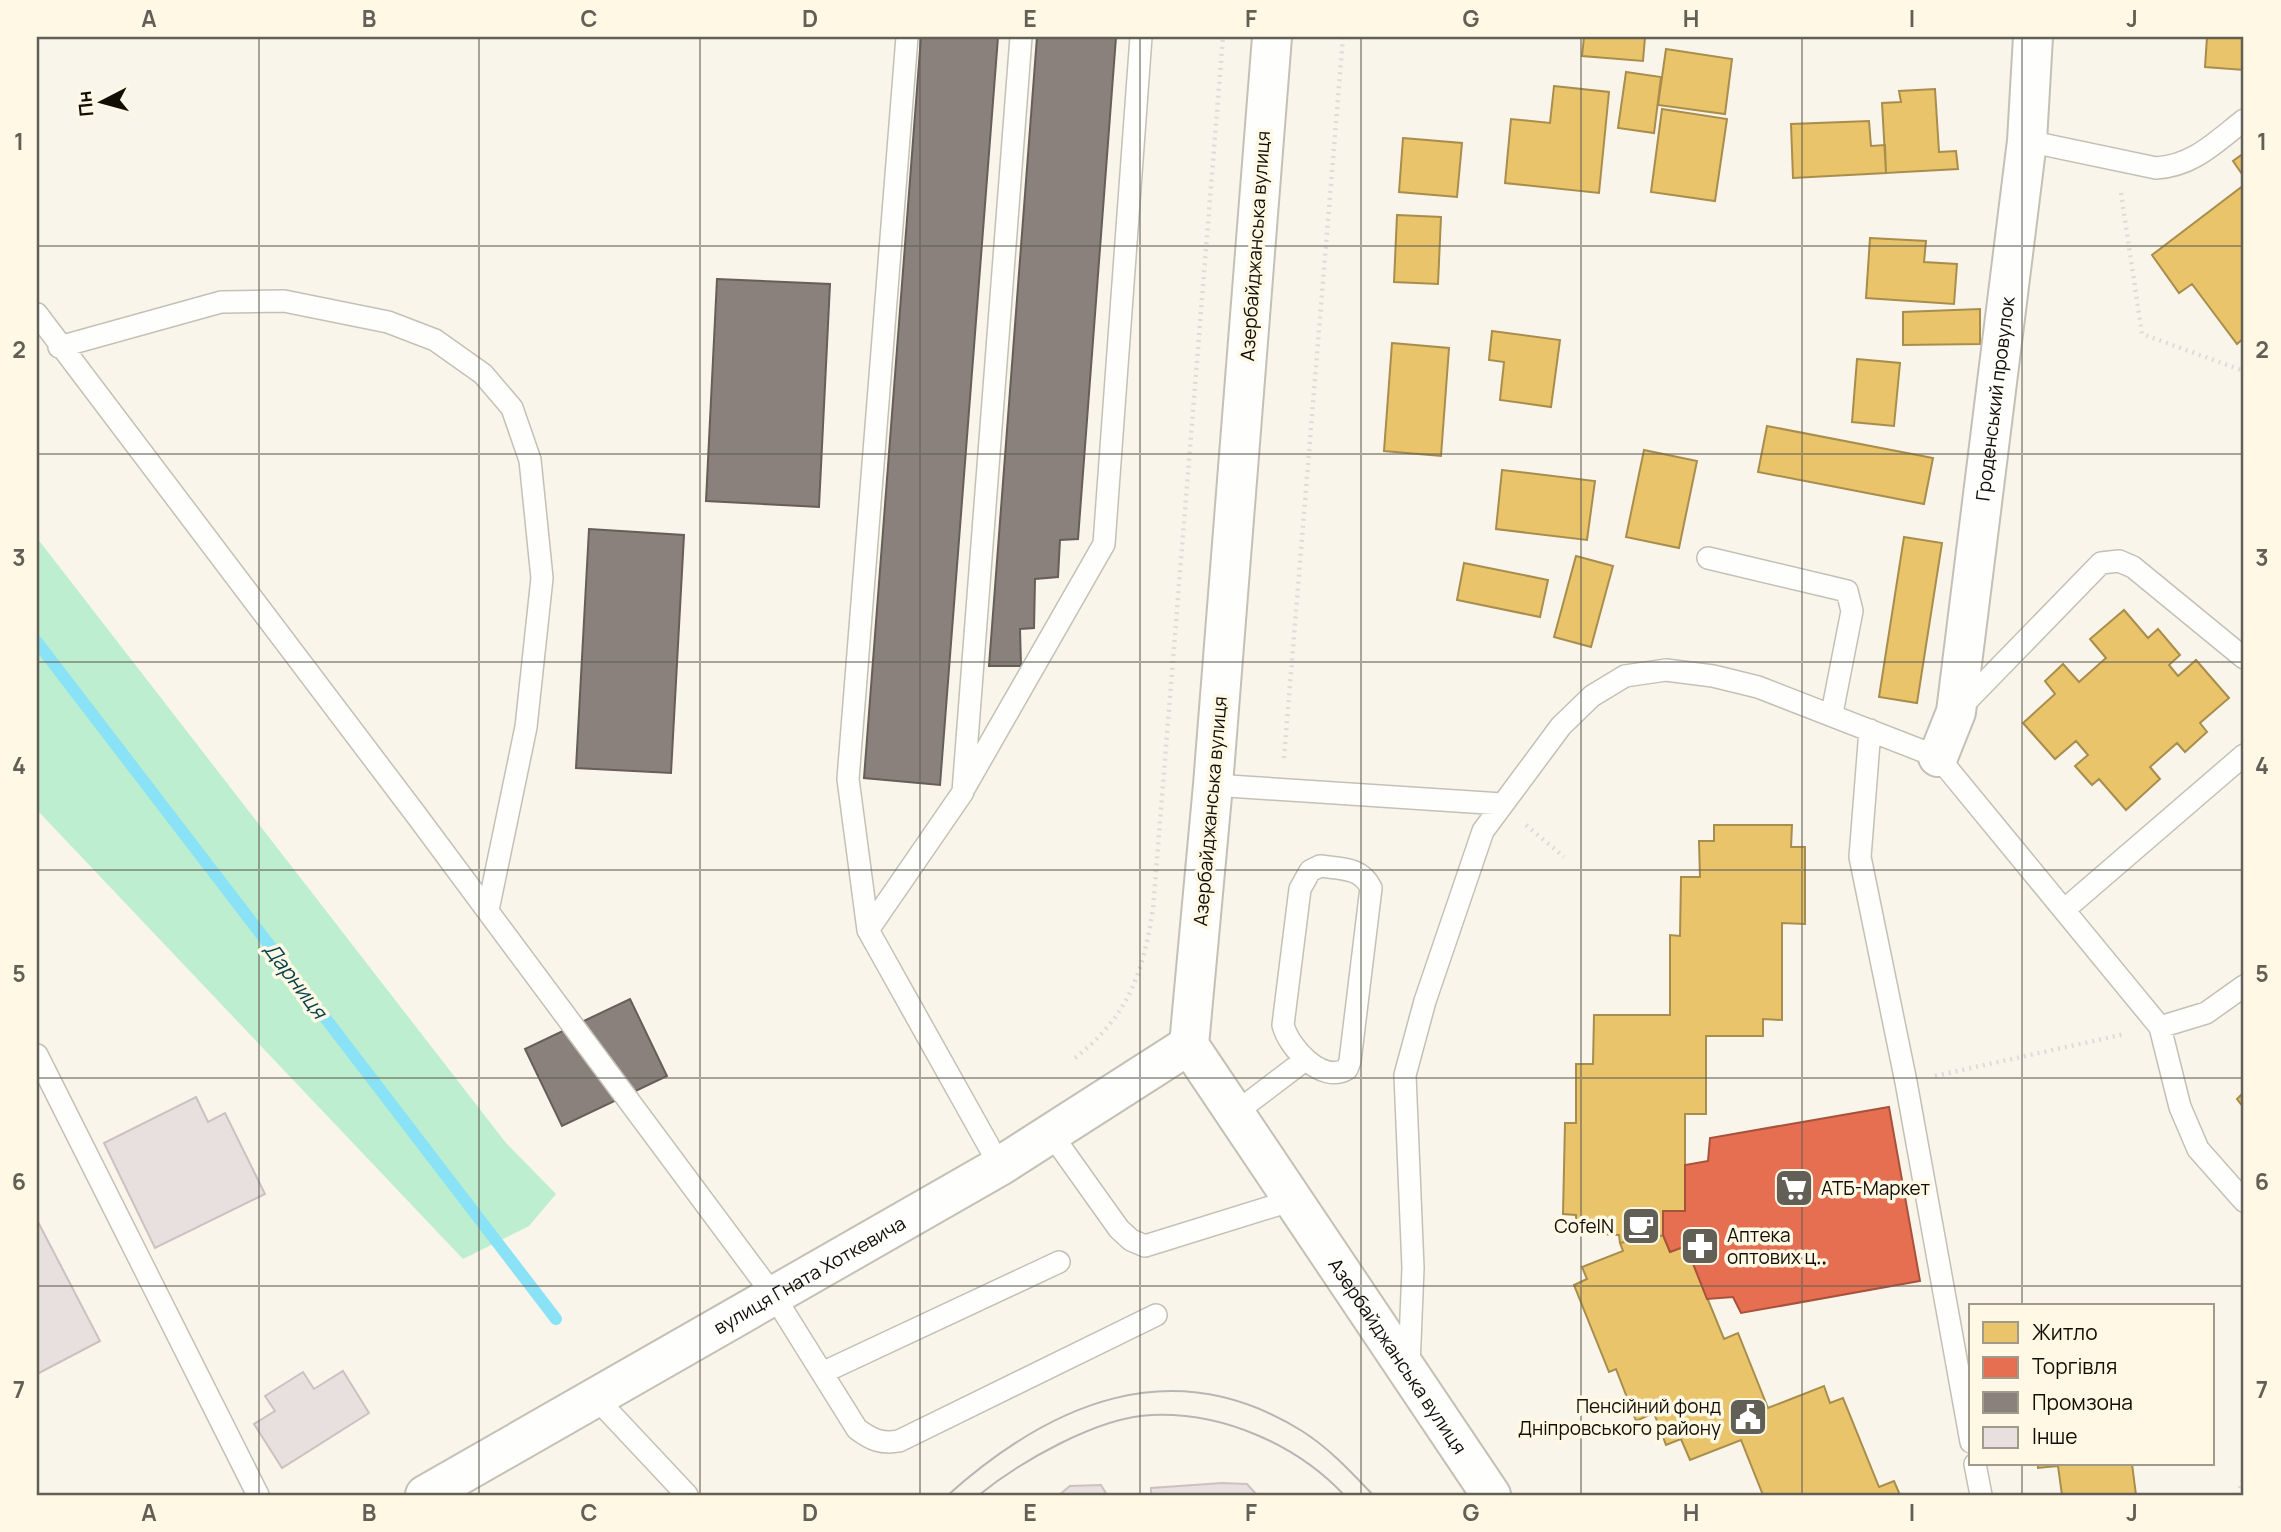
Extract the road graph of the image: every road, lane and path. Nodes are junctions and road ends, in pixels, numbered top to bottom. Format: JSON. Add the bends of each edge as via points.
{"nodes":[{"id":1,"x":907,"y":37,"type":"edge"},
{"id":2,"x":1021,"y":37,"type":"edge"},
{"id":3,"x":1140,"y":37,"type":"edge"},
{"id":4,"x":1223,"y":37,"type":"edge"},
{"id":5,"x":1272,"y":37,"type":"edge"},
{"id":6,"x":1343,"y":37,"type":"edge"},
{"id":7,"x":2033,"y":37,"type":"edge"},
{"id":8,"x":2244,"y":120,"type":"edge"},
{"id":9,"x":2027,"y":141,"type":"junction"},
{"id":10,"x":2115,"y":160,"type":"junction"},
{"id":11,"x":37,"y":314,"type":"edge"},
{"id":12,"x":59,"y":347,"type":"junction"},
{"id":13,"x":2244,"y":371,"type":"edge"},
{"id":14,"x":1708,"y":558,"type":"dead end"},
{"id":15,"x":2244,"y":656,"type":"edge"},
{"id":16,"x":1956,"y":712,"type":"junction"},
{"id":17,"x":1832,"y":713,"type":"junction"},
{"id":18,"x":1871,"y":730,"type":"junction"},
{"id":19,"x":2244,"y":755,"type":"edge"},
{"id":20,"x":1938,"y":757,"type":"junction"},
{"id":21,"x":1213,"y":785,"type":"junction"},
{"id":22,"x":1281,"y":789,"type":"junction"},
{"id":23,"x":962,"y":792,"type":"junction"},
{"id":24,"x":1502,"y":804,"type":"junction"},
{"id":25,"x":1563,"y":857,"type":"dead end"},
{"id":26,"x":488,"y":910,"type":"junction"},
{"id":27,"x":2064,"y":910,"type":"junction"},
{"id":28,"x":868,"y":930,"type":"junction"},
{"id":29,"x":2244,"y":986,"type":"edge"},
{"id":30,"x":2160,"y":1027,"type":"junction"},
{"id":31,"x":1189,"y":1045,"type":"junction"},
{"id":32,"x":37,"y":1055,"type":"edge"},
{"id":33,"x":1075,"y":1058,"type":"dead end"},
{"id":34,"x":1306,"y":1060,"type":"junction"},
{"id":35,"x":1906,"y":1082,"type":"junction"},
{"id":36,"x":1235,"y":1113,"type":"junction"},
{"id":37,"x":1052,"y":1135,"type":"junction"},
{"id":38,"x":1000,"y":1166,"type":"junction"},
{"id":39,"x":1293,"y":1199,"type":"junction"},
{"id":40,"x":2244,"y":1201,"type":"edge"},
{"id":41,"x":1059,"y":1262,"type":"dead end"},
{"id":42,"x":774,"y":1296,"type":"junction"},
{"id":43,"x":1156,"y":1315,"type":"dead end"},
{"id":44,"x":824,"y":1372,"type":"junction"},
{"id":45,"x":1409,"y":1372,"type":"junction"},
{"id":46,"x":595,"y":1397,"type":"junction"},
{"id":47,"x":1969,"y":1430,"type":"edge"},
{"id":48,"x":1975,"y":1466,"type":"edge"},
{"id":49,"x":2244,"y":1476,"type":"edge"},
{"id":50,"x":258,"y":1495,"type":"edge"},
{"id":51,"x":425,"y":1495,"type":"edge"},
{"id":52,"x":687,"y":1495,"type":"edge"},
{"id":53,"x":1491,"y":1495,"type":"edge"},
{"id":54,"x":1981,"y":1495,"type":"edge"},
{"id":55,"x":2238,"y":1495,"type":"edge"}],
"edges":[{"from":1,"to":28,"type":"lane","via":[[848,779]]},
{"from":2,"to":23,"type":"lane"},
{"from":3,"to":23,"type":"lane","via":[[1104,544]]},
{"from":4,"to":33,"type":"path","via":[[1153,909],[1135,986],[1118,1016]]},
{"from":5,"to":21,"type":"street","name":"Азербайджанська вулиця"},
{"from":6,"to":22,"type":"path"},
{"from":7,"to":9,"type":"street","name":"Гроденський провулок"},
{"from":8,"to":10,"type":"lane","via":[[2177,167]]},
{"from":9,"to":10,"type":"lane"},
{"from":9,"to":16,"type":"street","name":"Гроденський провулок"},
{"from":10,"to":13,"type":"path","via":[[2142,334]]},
{"from":11,"to":12,"type":"lane"},
{"from":12,"to":26,"type":"lane"},
{"from":12,"to":26,"type":"lane","via":[[221,302],[284,301],[388,322],[435,340],[482,373],[512,408],[530,460],[542,578],[526,727]]},
{"from":14,"to":17,"type":"lane","via":[[1847,591],[1852,611]]},
{"from":15,"to":16,"type":"lane","via":[[2133,567],[2119,561],[2101,564]]},
{"from":16,"to":20,"type":"street","name":"Гроденський провулок"},
{"from":17,"to":18,"type":"lane"},
{"from":17,"to":24,"type":"lane","via":[[1713,676],[1666,670],[1625,676],[1592,696],[1561,726]]},
{"from":18,"to":20,"type":"lane"},
{"from":18,"to":35,"type":"lane","via":[[1860,857]]},
{"from":19,"to":27,"type":"lane"},
{"from":20,"to":27,"type":"lane"},
{"from":21,"to":22,"type":"lane"},
{"from":21,"to":31,"type":"street","name":"Азербайджанська вулиця"},
{"from":22,"to":24,"type":"lane"},
{"from":23,"to":28,"type":"lane"},
{"from":24,"to":25,"type":"path"},
{"from":24,"to":45,"type":"lane","via":[[1483,831],[1405,1075],[1413,1268]]},
{"from":26,"to":42,"type":"lane"},
{"from":27,"to":30,"type":"lane"},
{"from":28,"to":38,"type":"lane"},
{"from":29,"to":30,"type":"lane","via":[[2206,1013]]},
{"from":30,"to":35,"type":"path"},
{"from":30,"to":40,"type":"lane","via":[[2180,1107],[2198,1149]]},
{"from":31,"to":36,"type":"street","name":"Азербайджанська вулиця"},
{"from":31,"to":37,"type":"street","name":"вулиця Гната Хоткевича"},
{"from":32,"to":50,"type":"lane"},
{"from":34,"to":34,"type":"lane","via":[[1283,1025],[1300,889],[1310,871],[1320,866],[1353,870],[1366,877],[1371,902],[1350,1060],[1347,1069],[1333,1073]]},
{"from":34,"to":36,"type":"lane"},
{"from":35,"to":47,"type":"lane"},
{"from":36,"to":39,"type":"street","name":"Азербайджанська вулиця"},
{"from":37,"to":38,"type":"street","name":"вулиця Гната Хоткевича"},
{"from":37,"to":39,"type":"lane","via":[[1119,1229],[1145,1246]]},
{"from":38,"to":42,"type":"street","name":"вулиця Гната Хоткевича"},
{"from":39,"to":45,"type":"street","name":"Азербайджанська вулиця"},
{"from":41,"to":44,"type":"lane"},
{"from":42,"to":44,"type":"lane"},
{"from":42,"to":46,"type":"street","name":"вулиця Гната Хоткевича"},
{"from":43,"to":44,"type":"lane","via":[[899,1441],[870,1439],[857,1429]]},
{"from":45,"to":53,"type":"street","name":"Азербайджанська вулиця"},
{"from":46,"to":51,"type":"street","name":"вулиця Гната Хоткевича"},
{"from":46,"to":52,"type":"lane"},
{"from":48,"to":54,"type":"lane"},
{"from":49,"to":55,"type":"path"}]}
